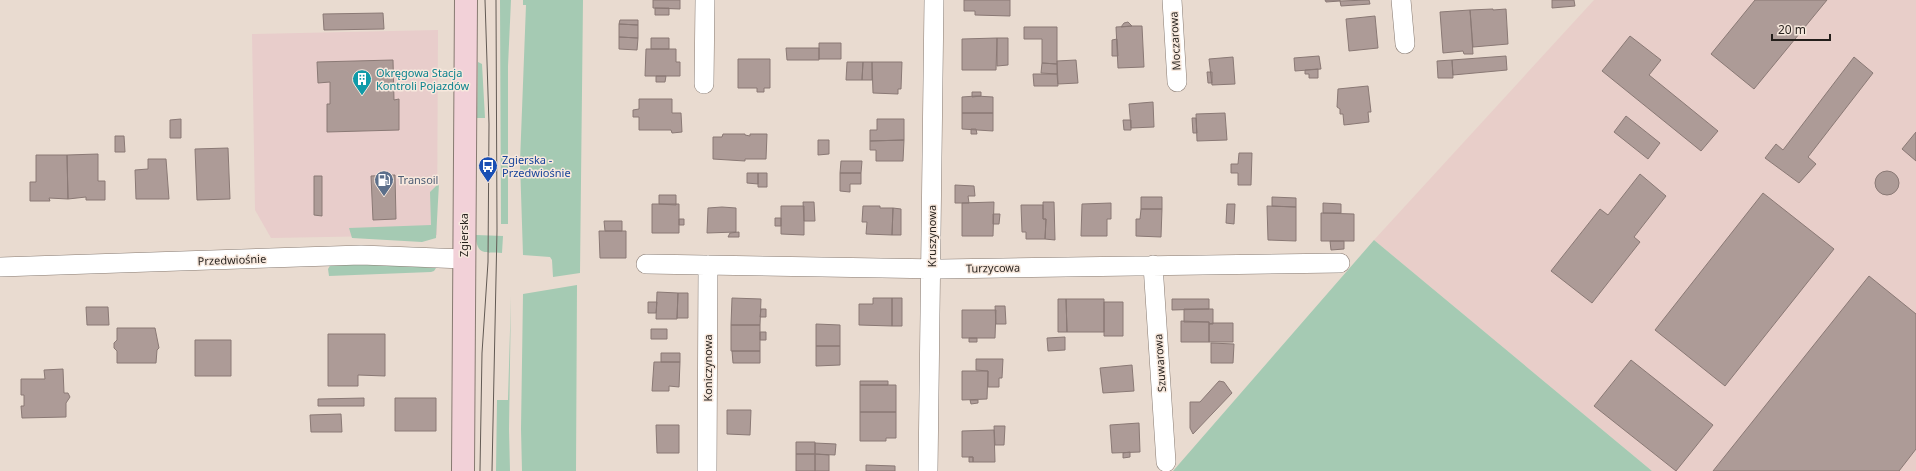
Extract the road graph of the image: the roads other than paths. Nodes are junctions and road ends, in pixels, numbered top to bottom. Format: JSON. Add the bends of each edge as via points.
{"nodes":[{"id":1,"x":466,"y":0,"type":"edge"},
{"id":2,"x":705,"y":0,"type":"edge"},
{"id":3,"x":934,"y":0,"type":"edge"},
{"id":4,"x":1172,"y":0,"type":"edge"},
{"id":5,"x":1401,"y":0,"type":"edge"},
{"id":6,"x":1405,"y":44,"type":"dead end"},
{"id":7,"x":1177,"y":82,"type":"dead end"},
{"id":8,"x":704,"y":84,"type":"dead end"},
{"id":9,"x":464,"y":259,"type":"junction"},
{"id":10,"x":1340,"y":263,"type":"dead end"},
{"id":11,"x":646,"y":264,"type":"dead end"},
{"id":12,"x":708,"y":265,"type":"junction"},
{"id":13,"x":1153,"y":265,"type":"junction"},
{"id":14,"x":0,"y":267,"type":"edge"},
{"id":15,"x":932,"y":269,"type":"junction"},
{"id":16,"x":1166,"y":462,"type":"dead end"},
{"id":17,"x":463,"y":471,"type":"edge"},
{"id":18,"x":707,"y":471,"type":"edge"},
{"id":19,"x":928,"y":471,"type":"edge"}],
"edges":[{"from":1,"to":9,"type":"main road","name":"Zgierska"},
{"from":2,"to":8,"type":"street"},
{"from":3,"to":15,"type":"street","name":"Kruszynowa"},
{"from":4,"to":7,"type":"street","name":"Moczarowa"},
{"from":5,"to":6,"type":"street"},
{"from":9,"to":14,"type":"street","name":"Przedwiośnie","via":[[361,255]]},
{"from":9,"to":17,"type":"main road","name":"Zgierska"},
{"from":10,"to":13,"type":"street","name":"Turzycowa"},
{"from":11,"to":12,"type":"street","name":"Turzycowa"},
{"from":12,"to":15,"type":"street","name":"Turzycowa"},
{"from":12,"to":18,"type":"street","name":"Koniczynowa"},
{"from":13,"to":15,"type":"street","name":"Turzycowa"},
{"from":13,"to":16,"type":"street","name":"Szuwarowa"},
{"from":15,"to":19,"type":"street","name":"Kruszynowa"}]}
